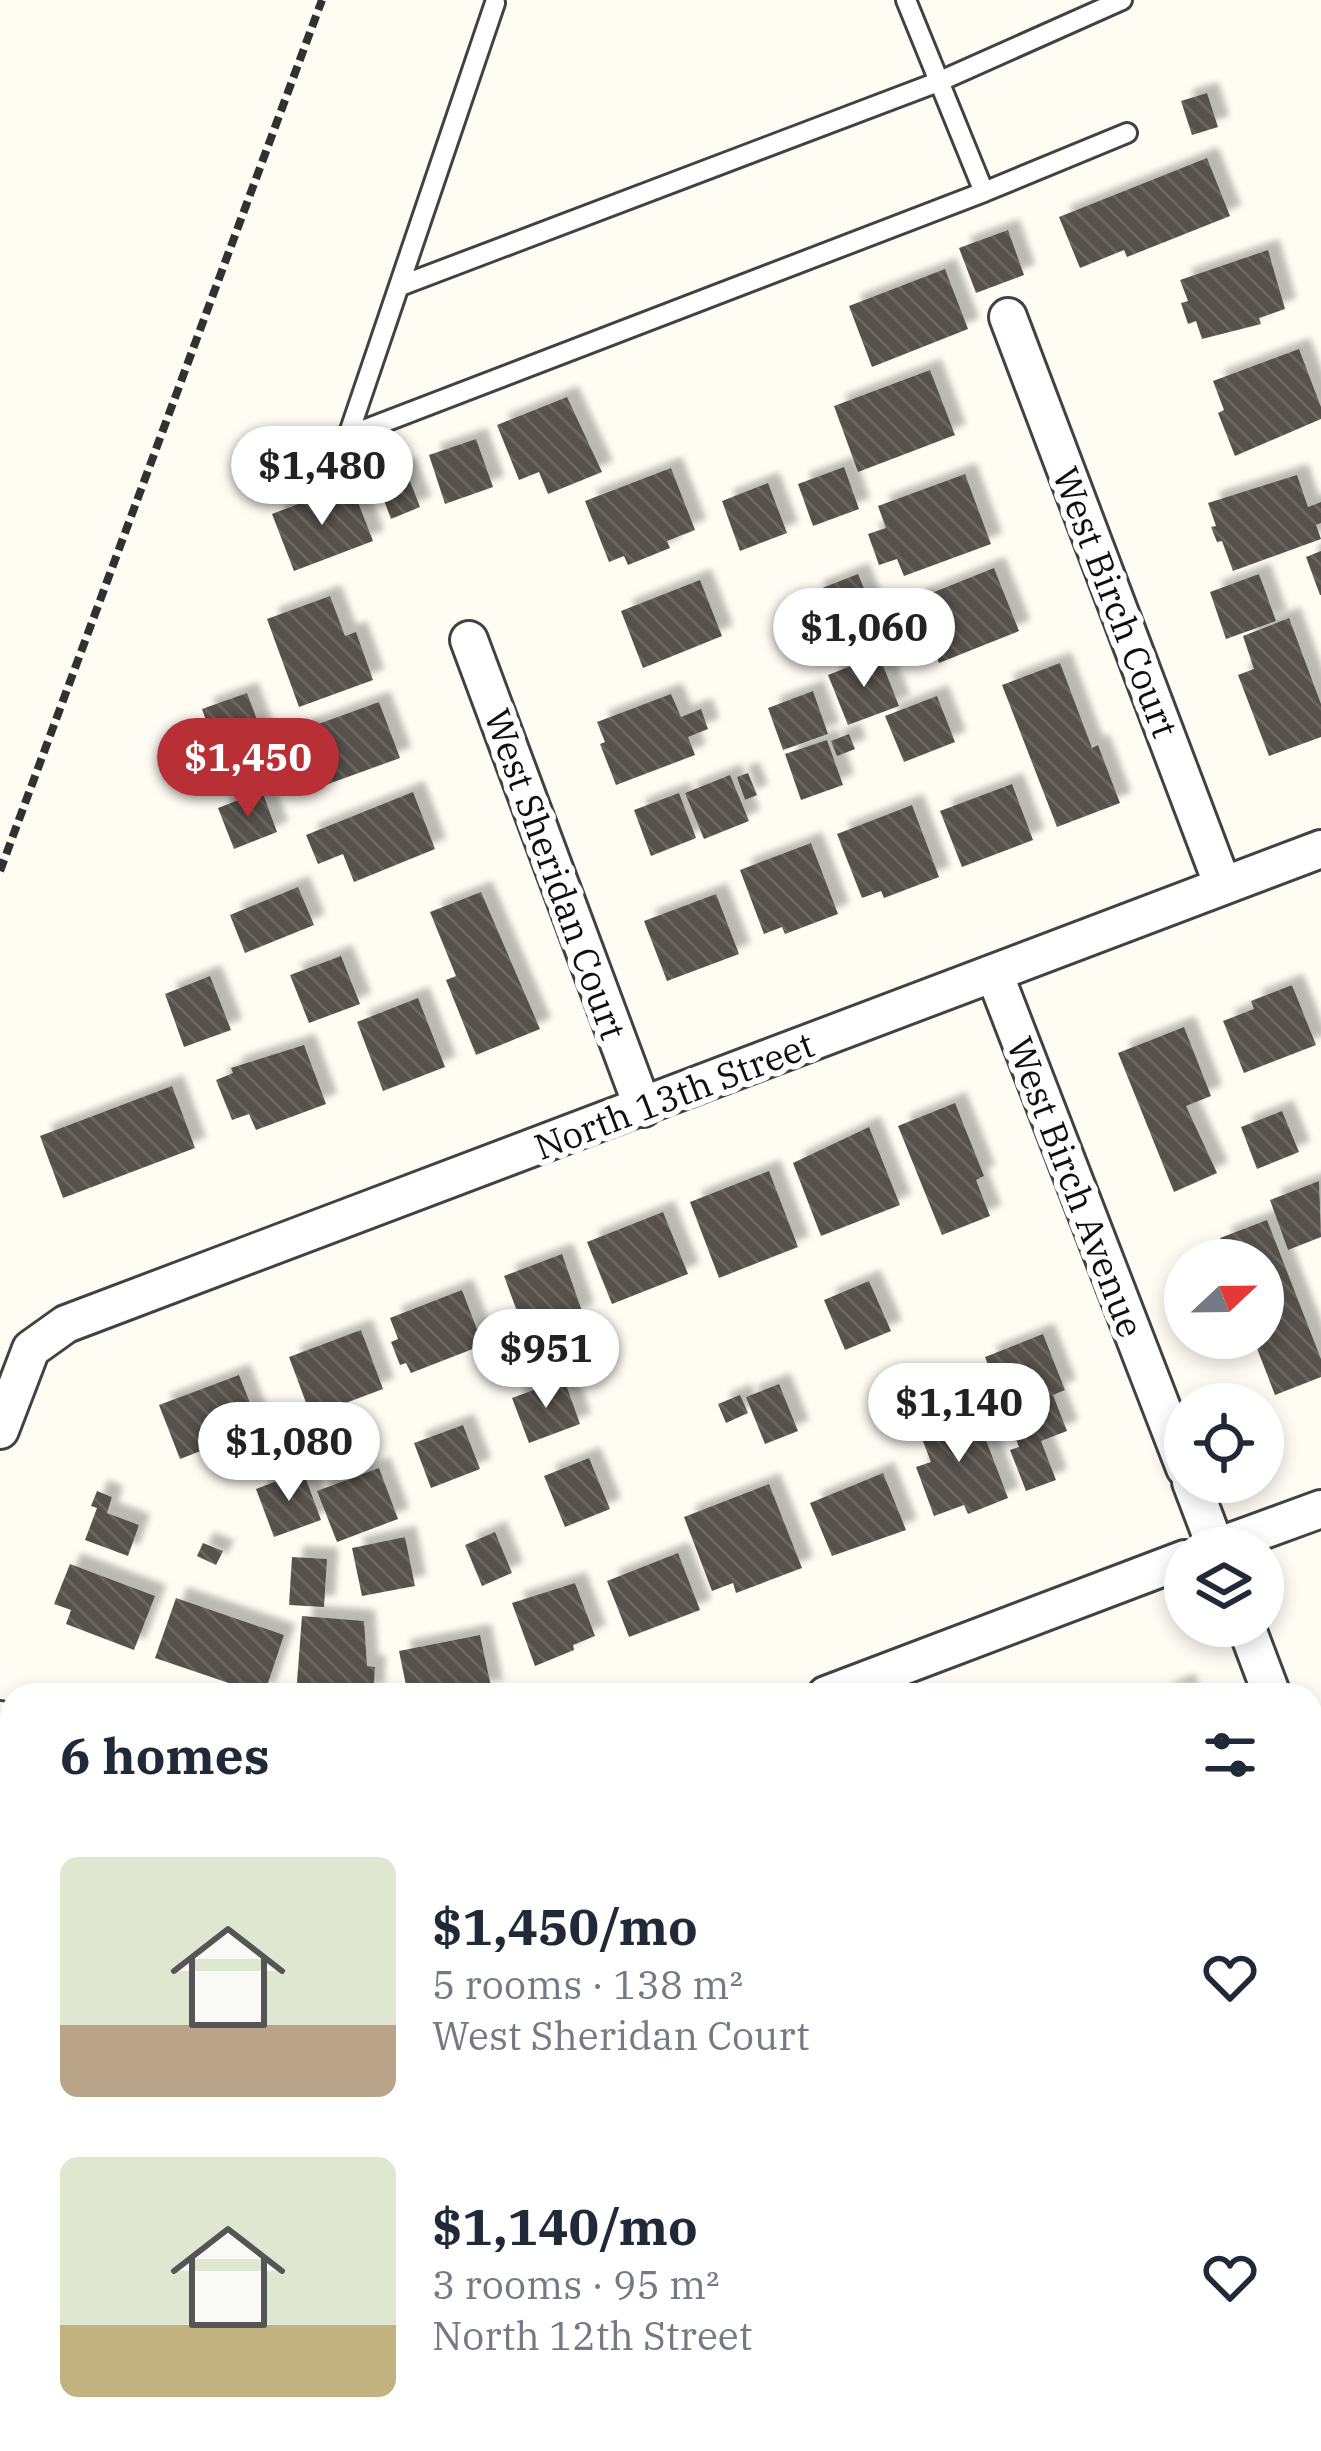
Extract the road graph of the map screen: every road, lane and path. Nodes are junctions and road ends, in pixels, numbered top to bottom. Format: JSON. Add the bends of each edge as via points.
{"nodes":[{"id":1,"x":322,"y":0,"type":"edge"},
{"id":2,"x":906,"y":0,"type":"edge"},
{"id":3,"x":1123,"y":0,"type":"edge"},
{"id":4,"x":498,"y":1,"type":"edge"},
{"id":5,"x":938,"y":82,"type":"junction"},
{"id":6,"x":1127,"y":133,"type":"dead end"},
{"id":7,"x":984,"y":192,"type":"junction"},
{"id":8,"x":400,"y":286,"type":"junction"},
{"id":9,"x":1008,"y":317,"type":"dead end"},
{"id":10,"x":469,"y":640,"type":"dead end"},
{"id":11,"x":1321,"y":849,"type":"edge"},
{"id":12,"x":0,"y":871,"type":"edge"},
{"id":13,"x":1223,"y":886,"type":"junction"},
{"id":14,"x":994,"y":973,"type":"junction"},
{"id":15,"x":643,"y":1108,"type":"junction"},
{"id":16,"x":1164,"y":1414,"type":"edge"},
{"id":17,"x":0,"y":1430,"type":"edge"},
{"id":18,"x":1321,"y":1509,"type":"edge"},
{"id":19,"x":1273,"y":1527,"type":"edge"},
{"id":20,"x":1164,"y":1567,"type":"edge"},
{"id":21,"x":1254,"y":1647,"type":"edge"},
{"id":22,"x":858,"y":1683,"type":"edge"},
{"id":23,"x":1267,"y":1683,"type":"edge"}],
"edges":[{"from":1,"to":12,"type":"path"},
{"from":2,"to":5,"type":"lane"},
{"from":3,"to":5,"type":"lane"},
{"from":4,"to":8,"type":"lane"},
{"from":5,"to":7,"type":"lane"},
{"from":5,"to":8,"type":"lane"},
{"from":6,"to":7,"type":"lane"},
{"from":7,"to":8,"type":"lane","via":[[348,436]]},
{"from":9,"to":13,"type":"street","name":"West Birch Court"},
{"from":10,"to":15,"type":"street","name":"West Sheridan Court"},
{"from":11,"to":13,"type":"street","name":"North 13th Street"},
{"from":13,"to":14,"type":"street","name":"North 13th Street"},
{"from":14,"to":15,"type":"street","name":"North 13th Street"},
{"from":14,"to":16,"type":"street","name":"West Birch Avenue"},
{"from":15,"to":17,"type":"street","name":"North 13th Street","via":[[66,1324],[31,1349]]},
{"from":18,"to":19,"type":"street"},
{"from":20,"to":22,"type":"street"},
{"from":21,"to":23,"type":"street"}]}
